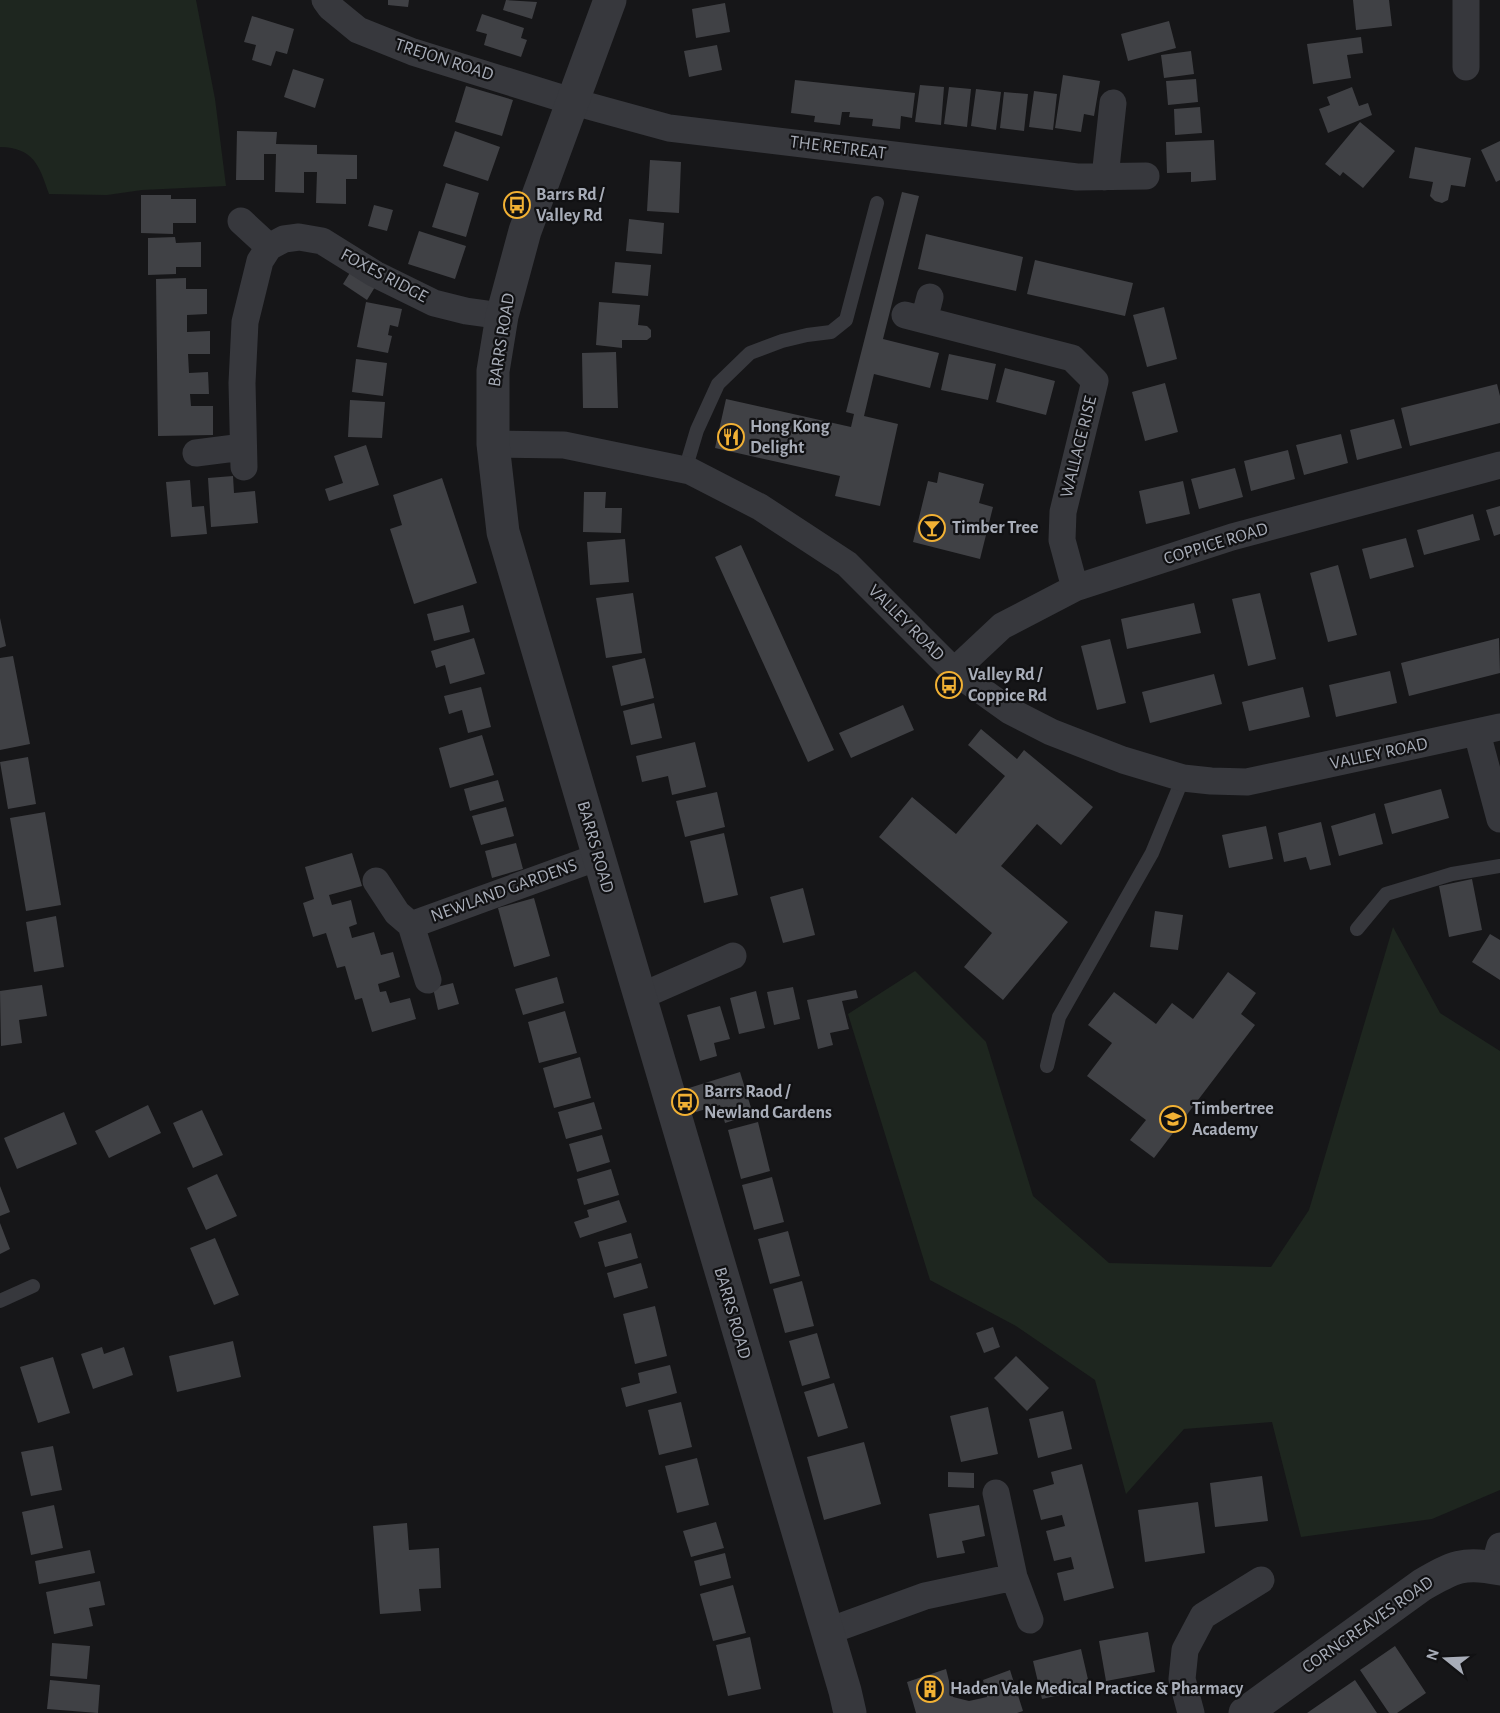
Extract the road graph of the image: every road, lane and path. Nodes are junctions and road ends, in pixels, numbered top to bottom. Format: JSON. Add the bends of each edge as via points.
{"nodes":[{"id":1,"x":325,"y":0,"type":"edge"},
{"id":2,"x":610,"y":0,"type":"edge"},
{"id":3,"x":1466,"y":0,"type":"edge"},
{"id":4,"x":1466,"y":67,"type":"dead end"},
{"id":5,"x":574,"y":102,"type":"junction"},
{"id":6,"x":1113,"y":103,"type":"dead end"},
{"id":7,"x":1146,"y":176,"type":"dead end"},
{"id":8,"x":1105,"y":177,"type":"junction"},
{"id":9,"x":877,"y":203,"type":"dead end"},
{"id":10,"x":241,"y":221,"type":"dead end"},
{"id":11,"x":269,"y":247,"type":"junction"},
{"id":12,"x":920,"y":311,"type":"dead end"},
{"id":13,"x":502,"y":316,"type":"junction"},
{"id":14,"x":493,"y":444,"type":"junction"},
{"id":15,"x":196,"y":453,"type":"dead end"},
{"id":16,"x":1500,"y":465,"type":"edge"},
{"id":17,"x":686,"y":470,"type":"junction"},
{"id":18,"x":1075,"y":588,"type":"junction"},
{"id":19,"x":954,"y":670,"type":"junction"},
{"id":20,"x":1488,"y":730,"type":"edge"},
{"id":21,"x":1183,"y":778,"type":"junction"},
{"id":22,"x":1500,"y":819,"type":"edge"},
{"id":23,"x":598,"y":857,"type":"junction"},
{"id":24,"x":1500,"y":866,"type":"edge"},
{"id":25,"x":376,"y":881,"type":"dead end"},
{"id":26,"x":411,"y":925,"type":"junction"},
{"id":27,"x":1357,"y":928,"type":"dead end"},
{"id":28,"x":733,"y":956,"type":"dead end"},
{"id":29,"x":428,"y":980,"type":"dead end"},
{"id":30,"x":639,"y":997,"type":"junction"},
{"id":31,"x":1047,"y":1066,"type":"dead end"},
{"id":32,"x":33,"y":1286,"type":"dead end"},
{"id":33,"x":0,"y":1301,"type":"edge"},
{"id":34,"x":996,"y":1493,"type":"dead end"},
{"id":35,"x":1498,"y":1561,"type":"edge"},
{"id":36,"x":1014,"y":1577,"type":"junction"},
{"id":37,"x":1261,"y":1580,"type":"dead end"},
{"id":38,"x":1030,"y":1620,"type":"dead end"},
{"id":39,"x":826,"y":1632,"type":"junction"},
{"id":40,"x":851,"y":1706,"type":"edge"},
{"id":41,"x":1191,"y":1713,"type":"edge"},
{"id":42,"x":1245,"y":1713,"type":"edge"}],
"edges":[{"from":1,"to":5,"type":"street","name":"TREJON ROAD","via":[[358,30],[413,52]]},
{"from":2,"to":5,"type":"street","name":"BARRS ROAD"},
{"from":3,"to":4,"type":"street"},
{"from":5,"to":8,"type":"street","name":"THE RETREAT","via":[[669,128],[1077,177]]},
{"from":5,"to":13,"type":"street","name":"BARRS ROAD","via":[[525,231]]},
{"from":6,"to":8,"type":"street"},
{"from":7,"to":8,"type":"street","name":"THE RETREAT"},
{"from":9,"to":17,"type":"lane","via":[[846,320],[831,332],[782,340],[750,353],[718,384],[697,430]]},
{"from":10,"to":11,"type":"street"},
{"from":11,"to":13,"type":"street","name":"FOXES RIDGE","via":[[299,237],[322,242],[434,303]]},
{"from":11,"to":15,"type":"street","via":[[260,261],[244,322],[243,457]]},
{"from":12,"to":18,"type":"street","name":"WALLACE RISE","via":[[1072,358],[1095,381],[1064,512],[1062,540]]},
{"from":13,"to":14,"type":"street","name":"BARRS ROAD","via":[[493,371]]},
{"from":14,"to":17,"type":"street","name":"VALLEY ROAD","via":[[564,445]]},
{"from":14,"to":23,"type":"street","name":"BARRS ROAD","via":[[503,531]]},
{"from":16,"to":18,"type":"street","name":"COPPICE ROAD","via":[[1232,537]]},
{"from":17,"to":19,"type":"street","name":"VALLEY ROAD","via":[[760,507],[847,564]]},
{"from":18,"to":19,"type":"street","name":"COPPICE ROAD","via":[[1002,626]]},
{"from":19,"to":21,"type":"street","name":"VALLEY ROAD","via":[[1010,711],[1051,732]]},
{"from":20,"to":21,"type":"street","name":"VALLEY ROAD","via":[[1247,782]]},
{"from":20,"to":22,"type":"street"},
{"from":21,"to":31,"type":"lane","via":[[1152,853],[1059,1017]]},
{"from":23,"to":26,"type":"street","name":"NEWLAND GARDENS"},
{"from":23,"to":30,"type":"street","name":"BARRS ROAD"},
{"from":24,"to":27,"type":"lane","via":[[1452,874],[1386,894]]},
{"from":25,"to":26,"type":"street","name":"NEWLAND GARDENS","via":[[397,913]]},
{"from":26,"to":29,"type":"street","name":"NEWLAND GARDENS"},
{"from":28,"to":30,"type":"street"},
{"from":30,"to":39,"type":"street","name":"BARRS ROAD"},
{"from":32,"to":33,"type":"lane"},
{"from":34,"to":36,"type":"street"},
{"from":35,"to":42,"type":"street","name":"CORNGREAVES ROAD","via":[[1448,1569]]},
{"from":36,"to":38,"type":"street"},
{"from":36,"to":39,"type":"street","via":[[925,1596]]},
{"from":37,"to":41,"type":"street","via":[[1203,1616],[1185,1650],[1182,1679]]},
{"from":39,"to":40,"type":"street","name":"BARRS ROAD"}]}
